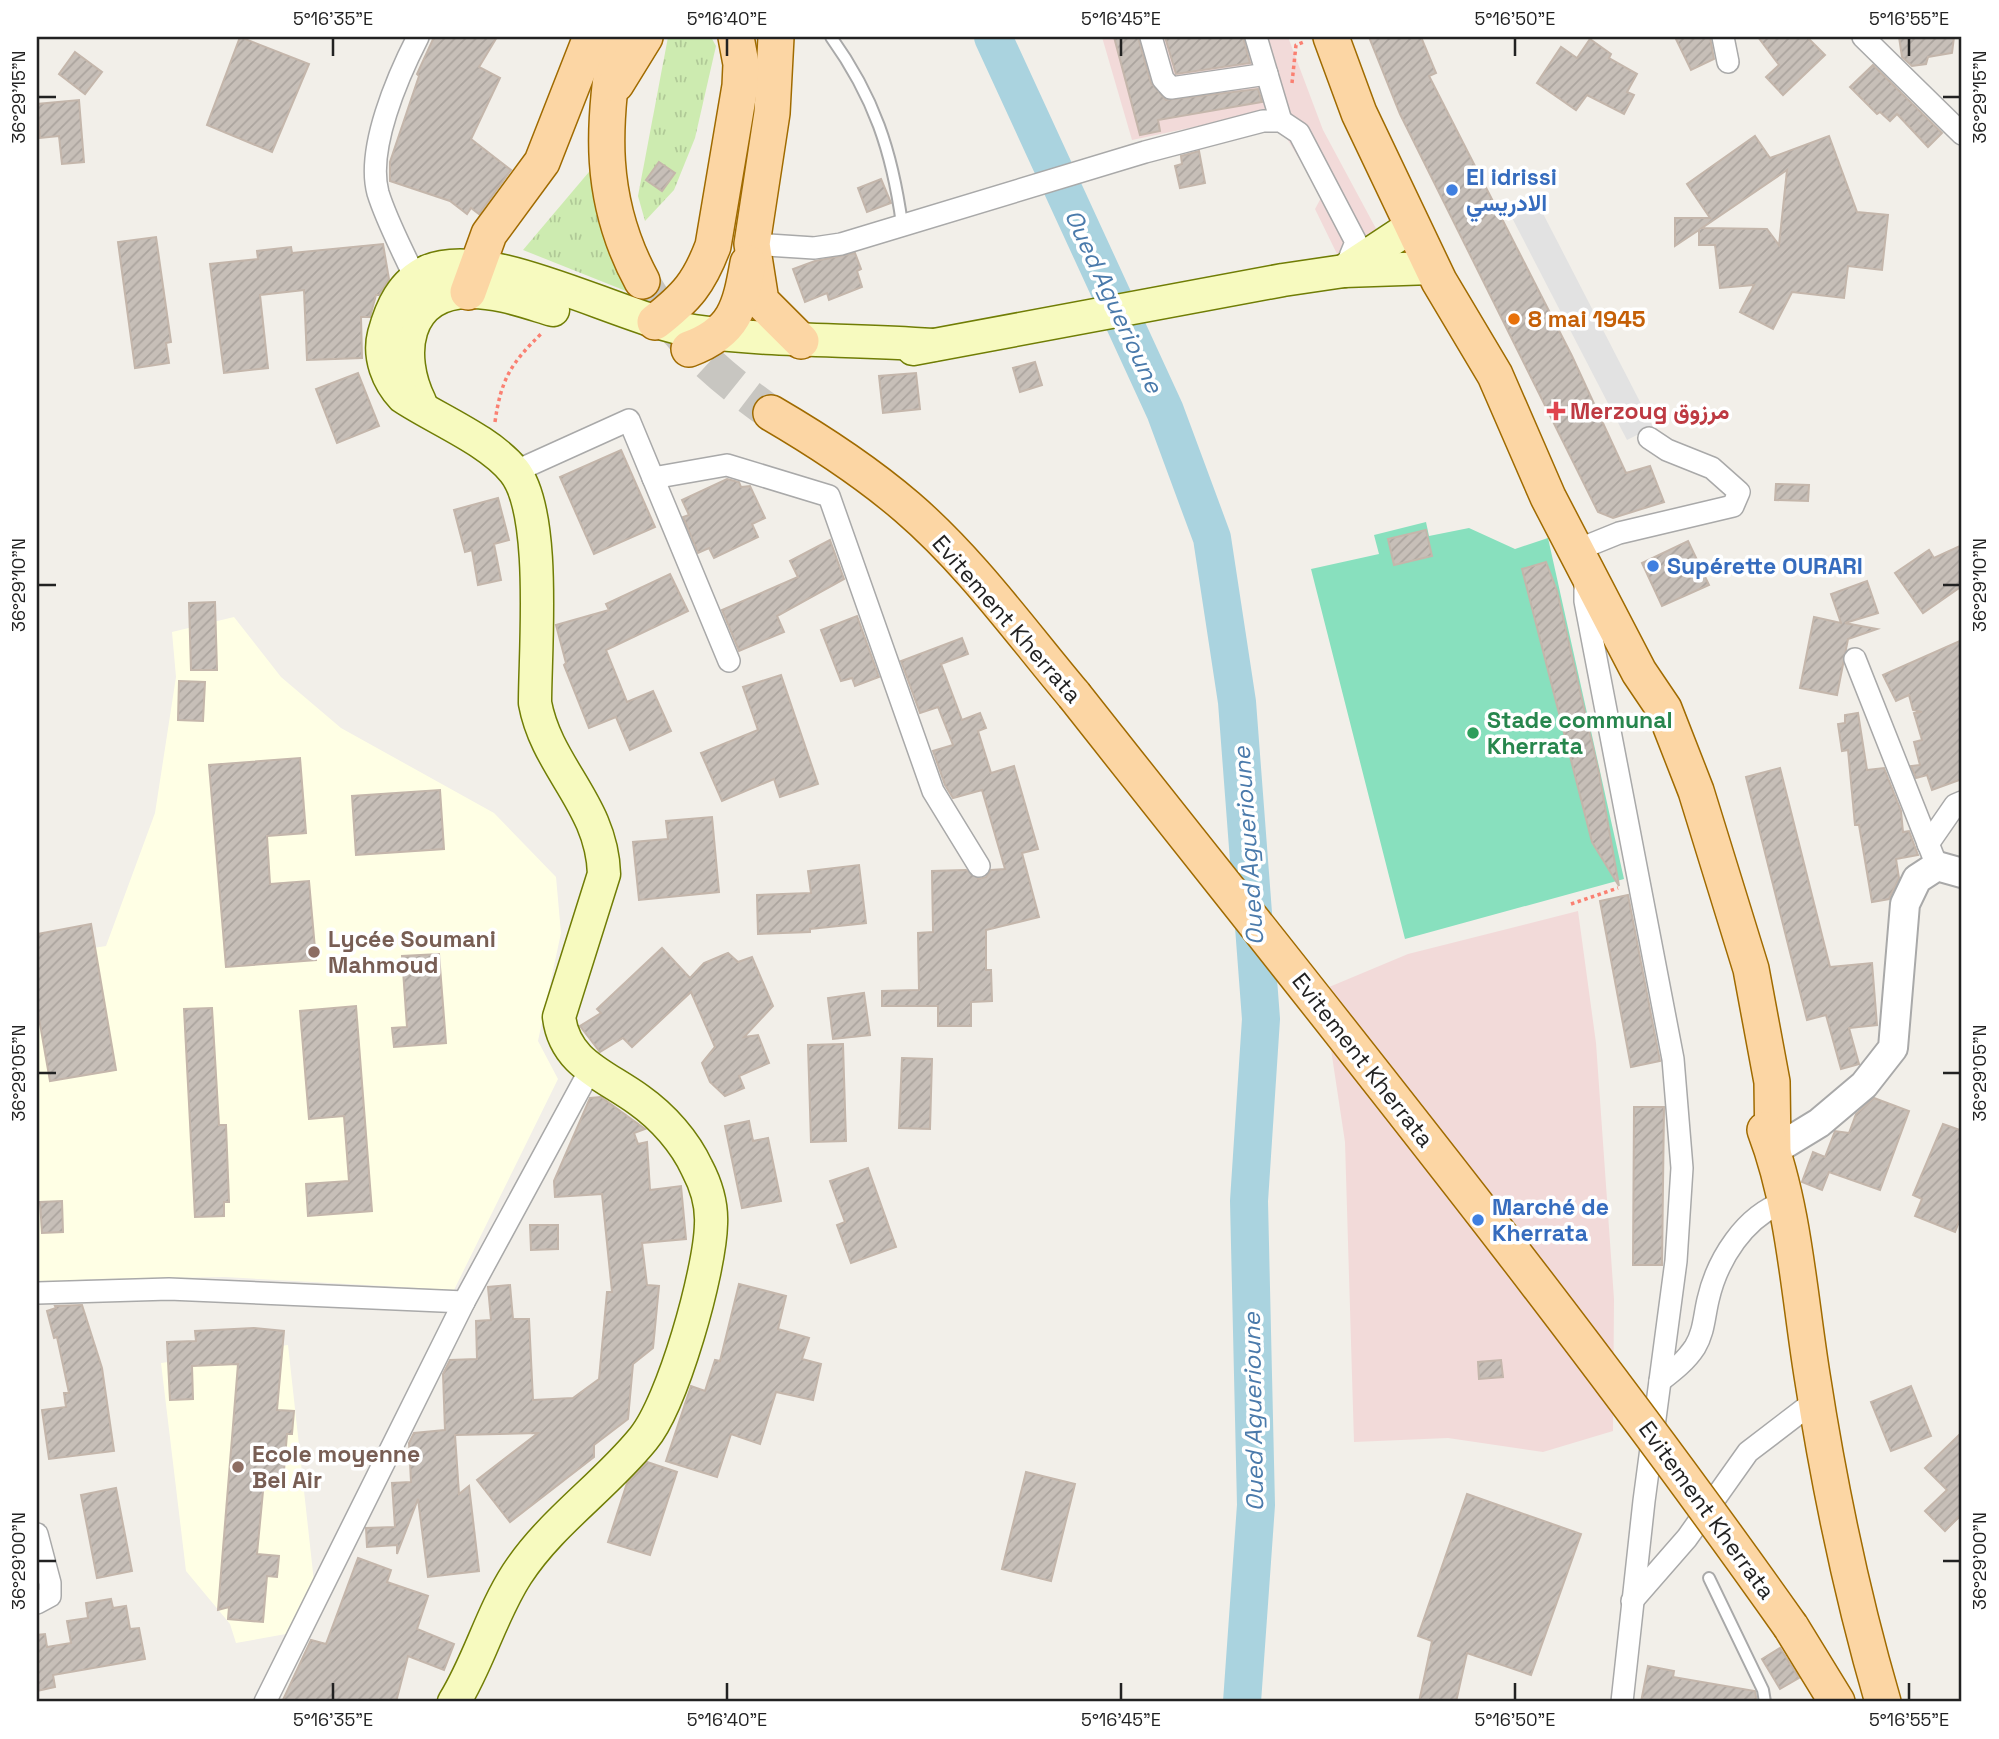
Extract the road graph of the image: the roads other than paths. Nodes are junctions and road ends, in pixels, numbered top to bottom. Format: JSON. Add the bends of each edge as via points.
{"nodes":[{"id":1,"x":418,"y":37,"type":"edge"},
{"id":2,"x":591,"y":37,"type":"edge"},
{"id":3,"x":617,"y":37,"type":"edge"},
{"id":4,"x":645,"y":37,"type":"edge"},
{"id":5,"x":736,"y":37,"type":"edge"},
{"id":6,"x":776,"y":37,"type":"edge"},
{"id":7,"x":831,"y":37,"type":"edge"},
{"id":8,"x":1151,"y":37,"type":"edge"},
{"id":9,"x":1256,"y":37,"type":"edge"},
{"id":10,"x":1331,"y":37,"type":"edge"},
{"id":11,"x":1723,"y":37,"type":"edge"},
{"id":12,"x":1863,"y":37,"type":"edge"},
{"id":13,"x":1728,"y":62,"type":"dead end"},
{"id":14,"x":1267,"y":74,"type":"junction"},
{"id":15,"x":609,"y":96,"type":"junction"},
{"id":16,"x":1281,"y":121,"type":"junction"},
{"id":17,"x":1962,"y":134,"type":"edge"},
{"id":18,"x":907,"y":222,"type":"junction"},
{"id":19,"x":1412,"y":226,"type":"junction"},
{"id":20,"x":752,"y":244,"type":"junction"},
{"id":21,"x":1432,"y":268,"type":"junction"},
{"id":22,"x":1344,"y":271,"type":"junction"},
{"id":23,"x":415,"y":278,"type":"junction"},
{"id":24,"x":472,"y":279,"type":"junction"},
{"id":25,"x":642,"y":281,"type":"tunnel mouth"},
{"id":26,"x":655,"y":322,"type":"junction"},
{"id":27,"x":801,"y":341,"type":"junction"},
{"id":28,"x":704,"y":342,"type":"junction"},
{"id":29,"x":932,"y":345,"type":"junction"},
{"id":30,"x":423,"y":408,"type":"junction"},
{"id":31,"x":771,"y":413,"type":"tunnel mouth"},
{"id":32,"x":1649,"y":438,"type":"dead end"},
{"id":33,"x":503,"y":462,"type":"junction"},
{"id":34,"x":653,"y":478,"type":"junction"},
{"id":35,"x":1581,"y":558,"type":"junction"},
{"id":36,"x":1855,"y":659,"type":"dead end"},
{"id":37,"x":729,"y":661,"type":"dead end"},
{"id":38,"x":1962,"y":802,"type":"edge"},
{"id":39,"x":1942,"y":861,"type":"edge"},
{"id":40,"x":979,"y":866,"type":"dead end"},
{"id":41,"x":590,"y":1070,"type":"junction"},
{"id":42,"x":1773,"y":1151,"type":"junction"},
{"id":43,"x":1785,"y":1202,"type":"junction"},
{"id":44,"x":37,"y":1293,"type":"edge"},
{"id":45,"x":464,"y":1302,"type":"junction"},
{"id":46,"x":1660,"y":1381,"type":"junction"},
{"id":47,"x":1816,"y":1400,"type":"junction"},
{"id":48,"x":37,"y":1534,"type":"edge"},
{"id":49,"x":1709,"y":1578,"type":"dead end"},
{"id":50,"x":1632,"y":1601,"type":"junction"},
{"id":51,"x":37,"y":1603,"type":"edge"},
{"id":52,"x":265,"y":1702,"type":"edge"},
{"id":53,"x":454,"y":1702,"type":"edge"},
{"id":54,"x":1622,"y":1702,"type":"edge"},
{"id":55,"x":1765,"y":1702,"type":"edge"},
{"id":56,"x":1837,"y":1702,"type":"edge"},
{"id":57,"x":1883,"y":1702,"type":"edge"}],
"edges":[{"from":1,"to":23,"type":"street","via":[[390,106],[375,170],[378,193]]},
{"from":2,"to":24,"type":"main road","via":[[542,162],[489,234]]},
{"from":3,"to":15,"type":"main road"},
{"from":4,"to":15,"type":"main road"},
{"from":5,"to":26,"type":"main road","via":[[740,86],[713,246],[686,298]]},
{"from":6,"to":20,"type":"main road","via":[[772,113]]},
{"from":7,"to":18,"type":"lane","via":[[876,109]]},
{"from":8,"to":14,"type":"street","via":[[1163,79],[1171,88]]},
{"from":9,"to":14,"type":"street"},
{"from":10,"to":19,"type":"main road","via":[[1359,113]]},
{"from":11,"to":13,"type":"street"},
{"from":12,"to":17,"type":"street"},
{"from":14,"to":16,"type":"street"},
{"from":15,"to":25,"type":"main road","via":[[606,145],[610,189],[622,242]]},
{"from":16,"to":18,"type":"street","via":[[1263,121],[1145,152]]},
{"from":16,"to":22,"type":"street","via":[[1299,133],[1356,242]]},
{"from":18,"to":20,"type":"street","via":[[828,247]]},
{"from":19,"to":21,"type":"main road"},
{"from":19,"to":22,"type":"main road"},
{"from":20,"to":27,"type":"main road","via":[[761,301]]},
{"from":20,"to":28,"type":"main road","via":[[735,315]]},
{"from":21,"to":22,"type":"main road"},
{"from":21,"to":35,"type":"main road","via":[[1495,375],[1548,497]]},
{"from":22,"to":29,"type":"main road"},
{"from":23,"to":24,"type":"main road","via":[[447,267]]},
{"from":23,"to":30,"type":"main road","via":[[401,292],[388,318],[383,360],[396,390]]},
{"from":24,"to":26,"type":"main road","via":[[511,274]]},
{"from":24,"to":28,"type":"main road","via":[[571,315]]},
{"from":24,"to":30,"type":"main road","via":[[435,301],[413,323],[407,364]]},
{"from":26,"to":28,"type":"main road"},
{"from":27,"to":28,"type":"main road"},
{"from":27,"to":29,"type":"main road"},
{"from":28,"to":29,"type":"main road","via":[[735,358],[805,362],[860,360]]},
{"from":30,"to":33,"type":"main road"},
{"from":31,"to":56,"type":"main road","name":"Evitement Kherrata","bridge":true,"via":[[851,462],[909,509],[979,582],[1074,695],[1680,1469],[1791,1627]]},
{"from":32,"to":35,"type":"street","via":[[1712,468],[1739,492],[1733,506],[1619,533]]},
{"from":33,"to":34,"type":"street","via":[[629,420]]},
{"from":33,"to":41,"type":"main road","via":[[528,498],[533,528],[538,724],[584,801],[603,851],[604,874],[559,1017],[561,1035],[572,1054]]},
{"from":34,"to":37,"type":"street"},
{"from":34,"to":40,"type":"street","via":[[727,465],[829,496],[933,791]]},
{"from":35,"to":42,"type":"main road","via":[[1639,672],[1648,717],[1715,921],[1749,1086]]},
{"from":35,"to":46,"type":"street","via":[[1585,601],[1673,1059],[1682,1168],[1676,1261]]},
{"from":36,"to":39,"type":"street"},
{"from":38,"to":39,"type":"street","via":[[1955,805]]},
{"from":39,"to":42,"type":"street","via":[[1917,880],[1905,904],[1893,1048],[1864,1085],[1819,1123]]},
{"from":41,"to":45,"type":"street"},
{"from":41,"to":53,"type":"main road","via":[[640,1101],[674,1132],[693,1159],[709,1199],[712,1223],[706,1256],[668,1393],[645,1437],[542,1538],[516,1576]]},
{"from":42,"to":43,"type":"main road"},
{"from":43,"to":46,"type":"street","via":[[1755,1217],[1741,1233],[1708,1297],[1703,1329],[1694,1347]]},
{"from":43,"to":47,"type":"main road"},
{"from":44,"to":45,"type":"street","via":[[169,1289]]},
{"from":45,"to":52,"type":"street"},
{"from":46,"to":50,"type":"street"},
{"from":47,"to":50,"type":"street","via":[[1748,1452],[1687,1538]]},
{"from":47,"to":57,"type":"main road","via":[[1860,1625]]},
{"from":48,"to":51,"type":"street","via":[[50,1596]]},
{"from":49,"to":55,"type":"lane"},
{"from":50,"to":54,"type":"street"}]}
